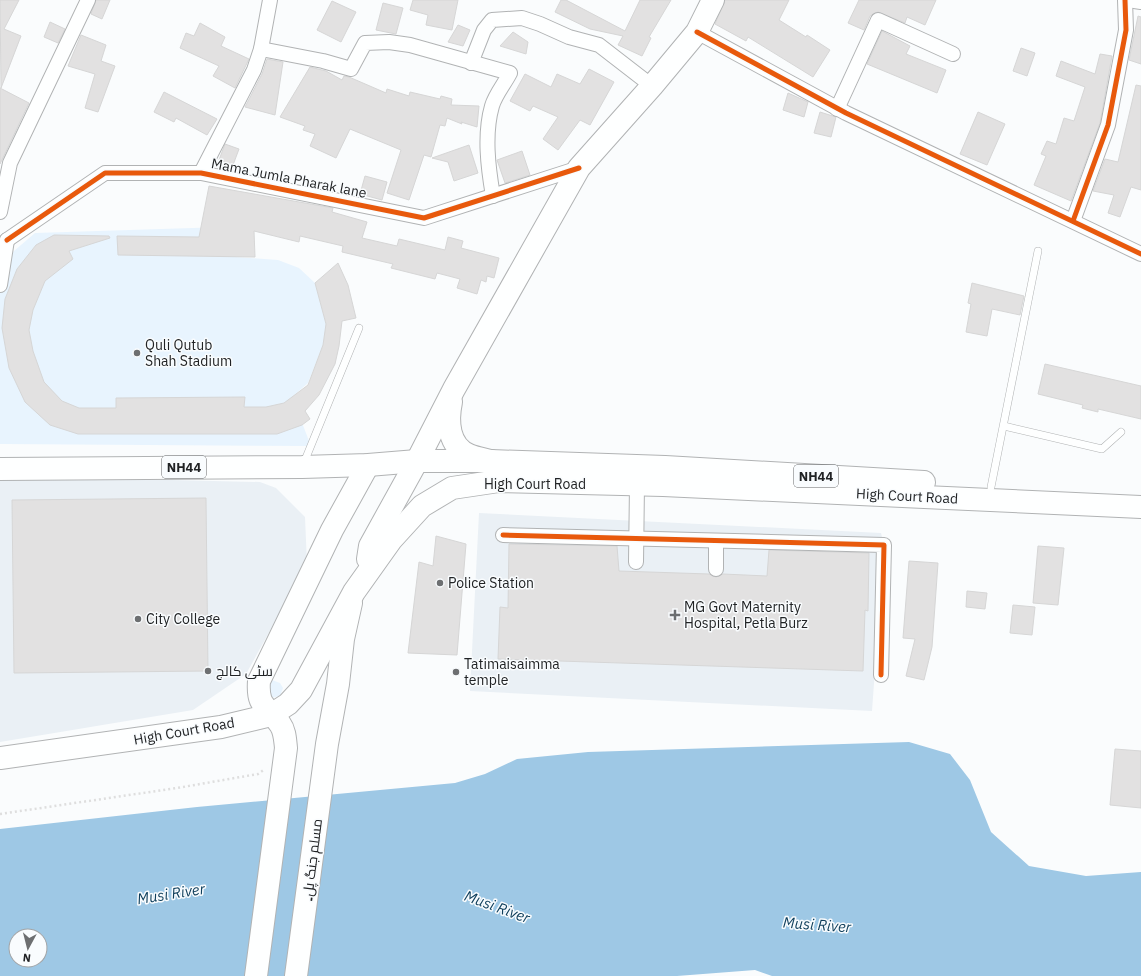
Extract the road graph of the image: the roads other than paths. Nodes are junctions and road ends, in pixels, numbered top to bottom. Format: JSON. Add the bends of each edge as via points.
{"nodes":[{"id":1,"x":88,"y":0,"type":"edge"},
{"id":2,"x":270,"y":0,"type":"edge"},
{"id":3,"x":713,"y":0,"type":"edge"},
{"id":4,"x":1125,"y":0,"type":"edge"},
{"id":5,"x":1128,"y":0,"type":"edge"},
{"id":6,"x":1141,"y":2,"type":"edge"},
{"id":7,"x":698,"y":32,"type":"junction"},
{"id":8,"x":261,"y":49,"type":"junction"},
{"id":9,"x":953,"y":54,"type":"dead end"},
{"id":10,"x":471,"y":63,"type":"junction"},
{"id":11,"x":652,"y":86,"type":"junction"},
{"id":12,"x":837,"y":109,"type":"junction"},
{"id":13,"x":579,"y":168,"type":"junction"},
{"id":14,"x":201,"y":173,"type":"junction"},
{"id":15,"x":493,"y":196,"type":"junction"},
{"id":16,"x":0,"y":212,"type":"edge"},
{"id":17,"x":1073,"y":221,"type":"junction"},
{"id":18,"x":4,"y":239,"type":"edge"},
{"id":19,"x":1038,"y":251,"type":"dead end"},
{"id":20,"x":1141,"y":254,"type":"edge"},
{"id":21,"x":0,"y":285,"type":"edge"},
{"id":22,"x":359,"y":328,"type":"dead end"},
{"id":23,"x":454,"y":389,"type":"junction"},
{"id":24,"x":1004,"y":426,"type":"junction"},
{"id":25,"x":1121,"y":432,"type":"dead end"},
{"id":26,"x":417,"y":461,"type":"junction"},
{"id":27,"x":491,"y":461,"type":"junction"},
{"id":28,"x":1,"y":465,"type":"edge"},
{"id":29,"x":368,"y":465,"type":"junction"},
{"id":30,"x":302,"y":467,"type":"junction"},
{"id":31,"x":638,"y":485,"type":"junction"},
{"id":32,"x":991,"y":487,"type":"junction"},
{"id":33,"x":1141,"y":491,"type":"edge"},
{"id":34,"x":1141,"y":507,"type":"edge"},
{"id":35,"x":503,"y":535,"type":"dead end"},
{"id":36,"x":636,"y":539,"type":"junction"},
{"id":37,"x":716,"y":541,"type":"junction"},
{"id":38,"x":636,"y":562,"type":"dead end"},
{"id":39,"x":716,"y":569,"type":"dead end"},
{"id":40,"x":360,"y":583,"type":"junction"},
{"id":41,"x":882,"y":675,"type":"dead end"},
{"id":42,"x":272,"y":714,"type":"junction"},
{"id":43,"x":0,"y":758,"type":"edge"},
{"id":44,"x":256,"y":976,"type":"edge"},
{"id":45,"x":296,"y":976,"type":"edge"}],
"edges":[{"from":1,"to":16,"type":"street","via":[[10,163]]},
{"from":2,"to":8,"type":"street"},
{"from":3,"to":7,"type":"main road","name":"مسلم جنگ پل۔"},
{"from":4,"to":17,"type":"street","via":[[1126,30],[1108,125]]},
{"from":5,"to":6,"type":"street"},
{"from":7,"to":11,"type":"main road","name":"مسلم جنگ پل۔"},
{"from":7,"to":12,"type":"street"},
{"from":8,"to":10,"type":"street","via":[[351,69],[365,43],[389,42],[410,45]]},
{"from":8,"to":14,"type":"street","via":[[254,70]]},
{"from":9,"to":12,"type":"street","via":[[878,20]]},
{"from":10,"to":11,"type":"street","via":[[484,30],[492,20],[522,18],[569,37],[599,45]]},
{"from":10,"to":15,"type":"street","via":[[510,73],[492,104],[489,120],[488,148]]},
{"from":11,"to":13,"type":"main road","name":"مسلم جنگ پل۔"},
{"from":12,"to":17,"type":"street"},
{"from":13,"to":15,"type":"street","name":"Mama Jumla Pharak lane"},
{"from":13,"to":23,"type":"main road","name":"مسلم جنگ پل۔"},
{"from":14,"to":15,"type":"street","name":"Mama Jumla Pharak lane","via":[[424,218]]},
{"from":14,"to":18,"type":"street","name":"Mama Jumla Pharak lane","via":[[105,173]]},
{"from":17,"to":20,"type":"street"},
{"from":18,"to":21,"type":"street"},
{"from":19,"to":24,"type":"lane"},
{"from":22,"to":30,"type":"lane"},
{"from":23,"to":26,"type":"main road","name":"مسلم جنگ پل۔"},
{"from":23,"to":27,"type":"main road","via":[[449,418],[450,434],[458,446],[468,454]]},
{"from":24,"to":25,"type":"lane","via":[[1102,449]]},
{"from":24,"to":32,"type":"lane"},
{"from":26,"to":27,"type":"main road","name":"High Court Road","number":"NH44"},
{"from":26,"to":29,"type":"main road","name":"High Court Road","number":"NH44"},
{"from":26,"to":40,"type":"main road","name":"مسلم جنگ پل۔","via":[[370,546]]},
{"from":27,"to":32,"type":"main road","name":"High Court Road","number":"NH44","via":[[665,466]]},
{"from":28,"to":30,"type":"main road","name":"High Court Road","number":"NH44"},
{"from":29,"to":30,"type":"main road","name":"High Court Road","number":"NH44"},
{"from":29,"to":42,"type":"main road","via":[[332,530],[259,681],[258,694],[263,705]]},
{"from":31,"to":34,"type":"main road","name":"High Court Road","number":"NH44"},
{"from":31,"to":36,"type":"street"},
{"from":31,"to":40,"type":"main road","name":"High Court Road","number":"NH44","via":[[499,481],[452,488],[422,506],[391,540]]},
{"from":32,"to":33,"type":"main road","name":"High Court Road","number":"NH44"},
{"from":35,"to":36,"type":"street"},
{"from":36,"to":37,"type":"street"},
{"from":36,"to":38,"type":"street"},
{"from":37,"to":39,"type":"street"},
{"from":37,"to":41,"type":"street","via":[[884,545]]},
{"from":40,"to":42,"type":"main road","name":"High Court Road","number":"NH44","via":[[301,690],[288,704]]},
{"from":40,"to":45,"type":"main road","name":"مسلم جنگ پل۔","via":[[343,639]]},
{"from":42,"to":43,"type":"main road","name":"High Court Road","number":"NH44","via":[[221,728]]},
{"from":42,"to":44,"type":"main road","via":[[285,735],[286,748]]}]}
